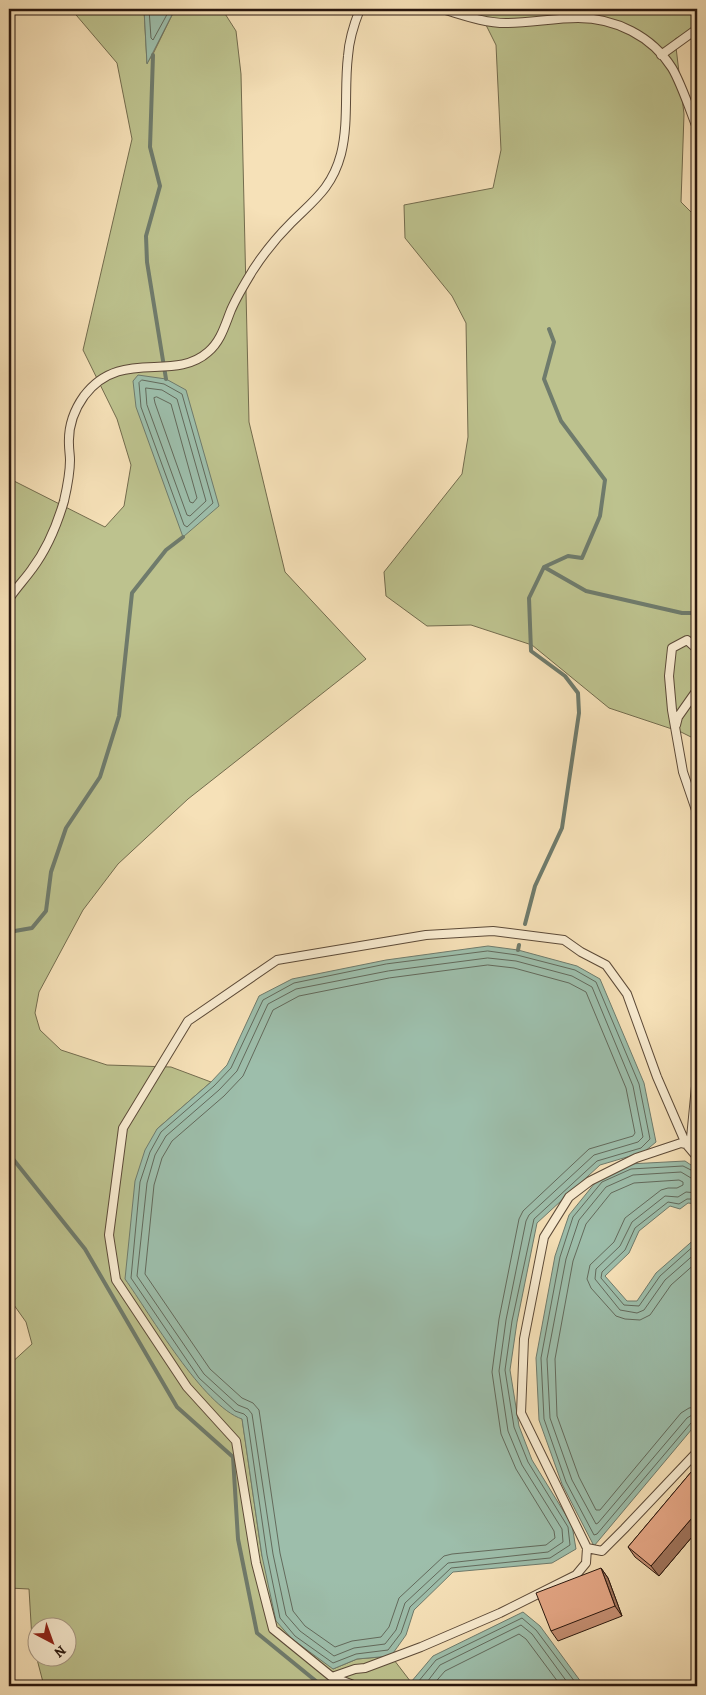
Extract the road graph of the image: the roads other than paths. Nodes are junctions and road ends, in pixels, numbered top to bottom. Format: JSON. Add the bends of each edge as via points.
{"nodes":[{"id":1,"x":360,"y":9,"type":"edge"},
{"id":2,"x":442,"y":9,"type":"edge"},
{"id":3,"x":697,"y":29,"type":"edge"},
{"id":4,"x":661,"y":55,"type":"junction"},
{"id":5,"x":697,"y":128,"type":"edge"},
{"id":6,"x":9,"y":599,"type":"edge"},
{"id":7,"x":697,"y":649,"type":"edge"},
{"id":8,"x":697,"y":690,"type":"edge"},
{"id":9,"x":676,"y":727,"type":"junction"},
{"id":10,"x":697,"y":813,"type":"edge"},
{"id":11,"x":697,"y":1076,"type":"edge"},
{"id":12,"x":686,"y":1144,"type":"junction"},
{"id":13,"x":697,"y":1158,"type":"edge"},
{"id":14,"x":697,"y":1452,"type":"edge"},
{"id":15,"x":587,"y":1548,"type":"junction"},
{"id":16,"x":332,"y":1677,"type":"junction"},
{"id":17,"x":356,"y":1686,"type":"edge"}],
"edges":[{"from":1,"to":6,"type":"lane","via":[[347,58],[344,141],[331,179],[320,196],[290,224],[260,260],[238,295],[223,332],[207,353],[184,364],[119,370],[99,381],[84,396],[70,426],[69,474],[56,524],[40,557]]},
{"from":2,"to":4,"type":"lane","via":[[484,21],[505,23],[579,18],[617,24],[652,44]]},
{"from":3,"to":4,"type":"lane"},
{"from":4,"to":5,"type":"lane","via":[[672,68]]},
{"from":7,"to":9,"type":"lane","via":[[687,640],[672,648],[669,676]]},
{"from":8,"to":9,"type":"lane","via":[[678,717]]},
{"from":9,"to":10,"type":"lane","via":[[683,772]]},
{"from":11,"to":12,"type":"lane","via":[[691,1138]]},
{"from":12,"to":13,"type":"lane"},
{"from":12,"to":15,"type":"lane","via":[[636,1158],[590,1180],[569,1197],[544,1238],[524,1339],[521,1413]]},
{"from":12,"to":16,"type":"lane","via":[[627,994],[606,965],[564,940],[493,931],[426,935],[277,960],[188,1021],[123,1128],[109,1235],[116,1280],[187,1387],[236,1441],[256,1563],[273,1629]]},
{"from":14,"to":15,"type":"lane","via":[[602,1551]]},
{"from":15,"to":16,"type":"lane","via":[[586,1563],[576,1575],[509,1609],[421,1647]]},
{"from":16,"to":17,"type":"lane"}]}
